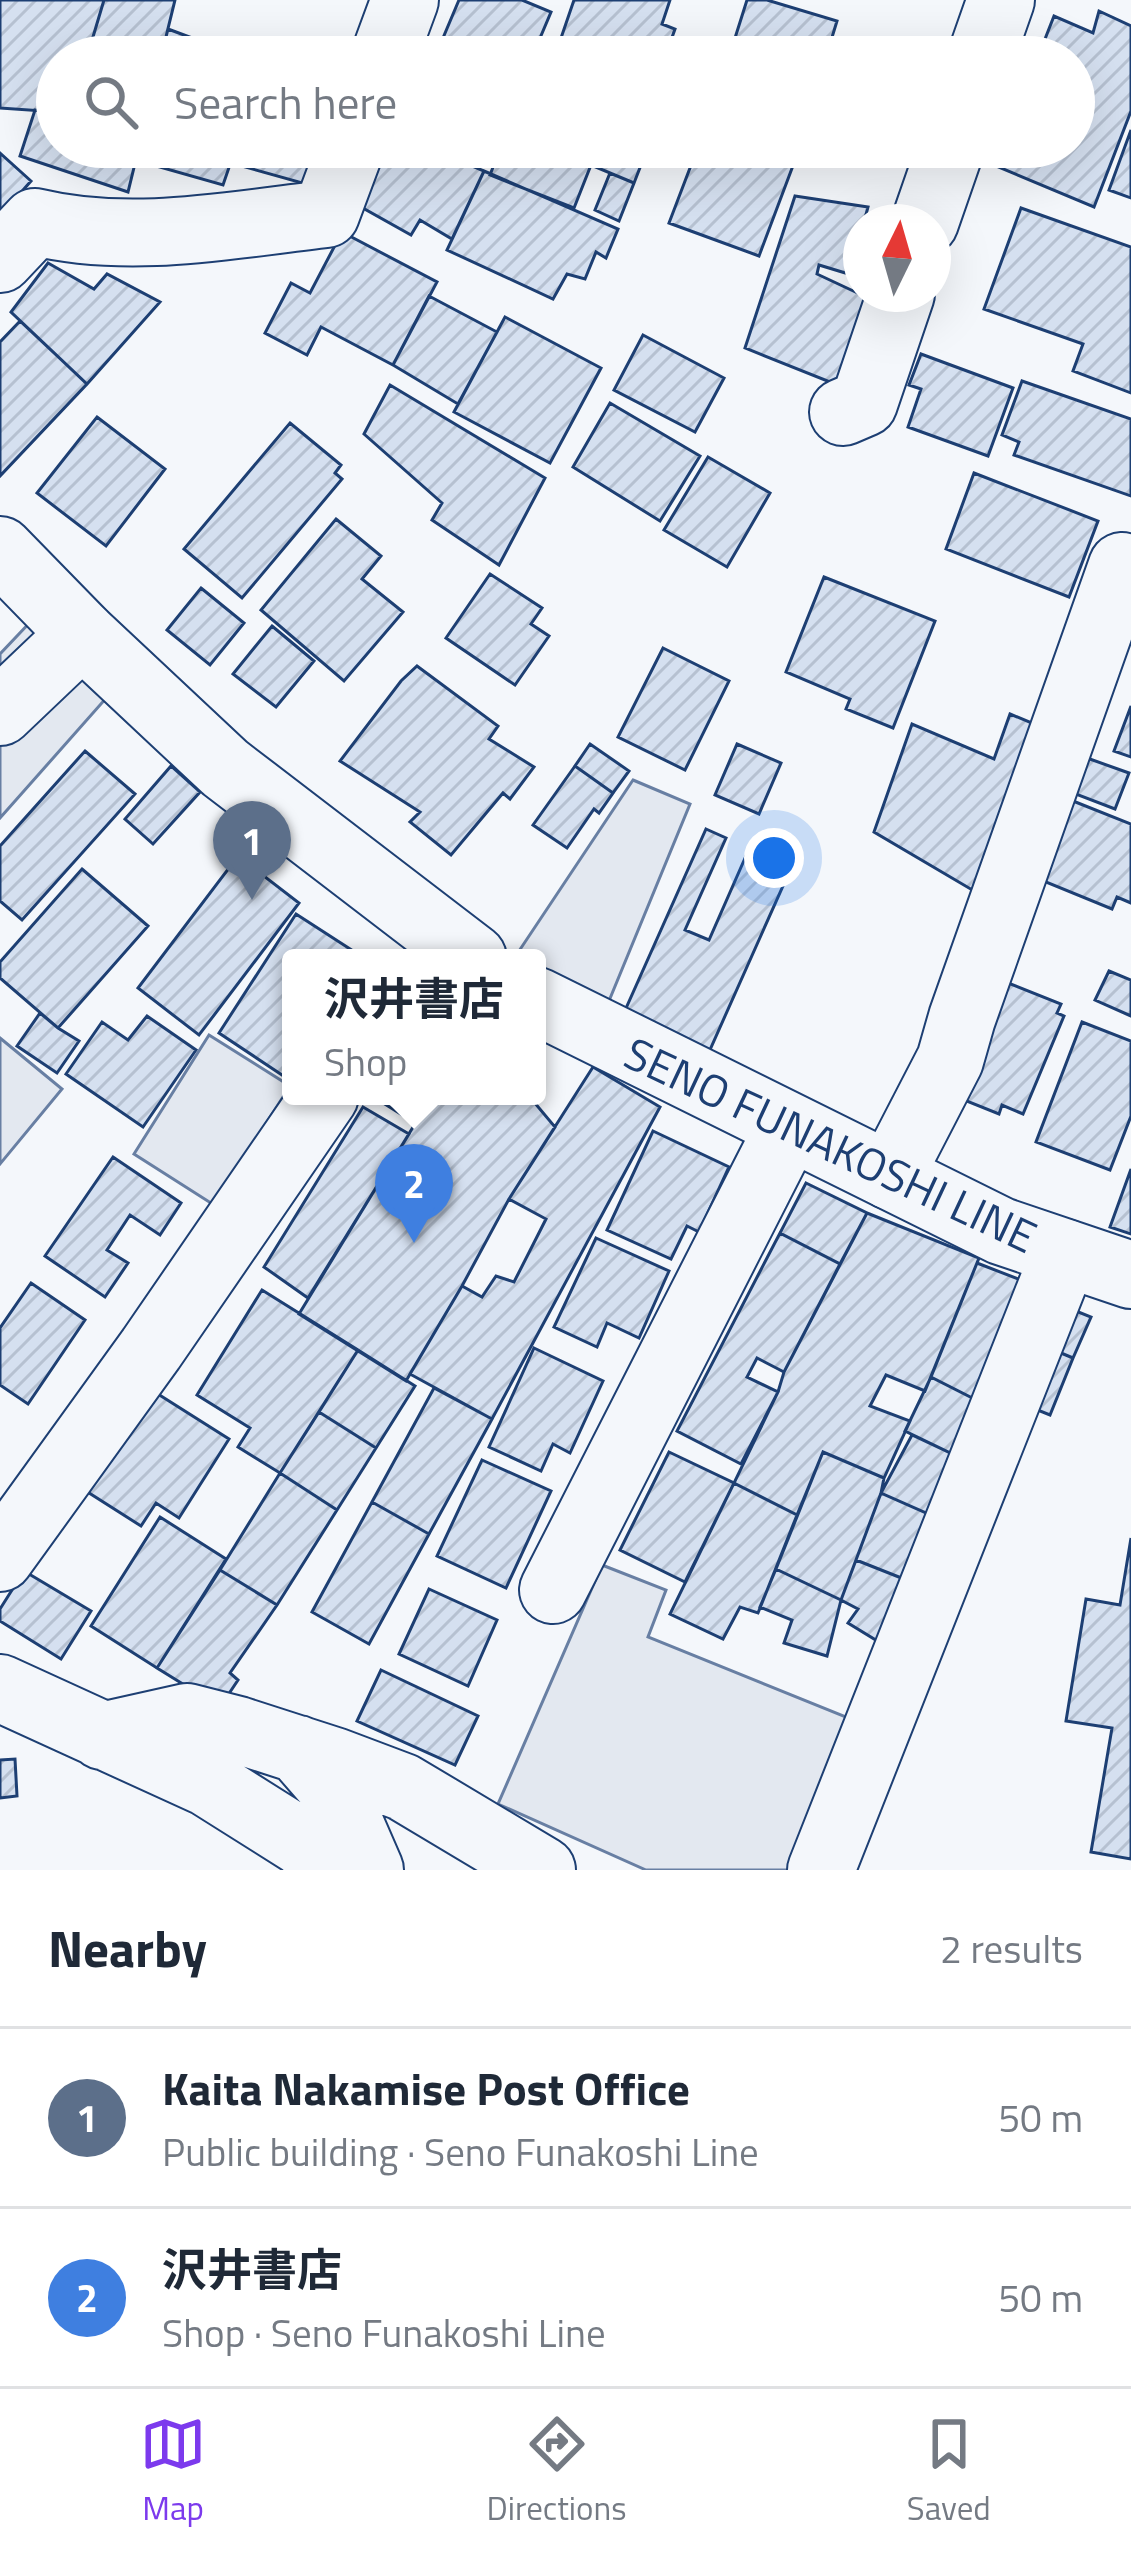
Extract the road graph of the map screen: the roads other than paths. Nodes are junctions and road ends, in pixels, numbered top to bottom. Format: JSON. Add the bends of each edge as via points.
{"nodes":[{"id":1,"x":405,"y":0,"type":"edge"},
{"id":2,"x":1001,"y":0,"type":"edge"},
{"id":3,"x":392,"y":36,"type":"edge"},
{"id":4,"x":989,"y":36,"type":"edge"},
{"id":5,"x":343,"y":168,"type":"edge"},
{"id":6,"x":944,"y":168,"type":"edge"},
{"id":7,"x":931,"y":204,"type":"edge"},
{"id":8,"x":0,"y":259,"type":"edge"},
{"id":9,"x":895,"y":312,"type":"edge"},
{"id":10,"x":843,"y":412,"type":"dead end"},
{"id":11,"x":0,"y":550,"type":"edge"},
{"id":12,"x":1122,"y":566,"type":"dead end"},
{"id":13,"x":82,"y":634,"type":"junction"},
{"id":14,"x":0,"y":712,"type":"edge"},
{"id":15,"x":440,"y":948,"type":"edge"},
{"id":16,"x":546,"y":1006,"type":"edge"},
{"id":17,"x":319,"y":1105,"type":"edge"},
{"id":18,"x":789,"y":1127,"type":"junction"},
{"id":19,"x":890,"y":1176,"type":"junction"},
{"id":20,"x":1065,"y":1253,"type":"junction"},
{"id":21,"x":1131,"y":1275,"type":"edge"},
{"id":22,"x":0,"y":1558,"type":"edge"},
{"id":23,"x":554,"y":1590,"type":"dead end"},
{"id":24,"x":0,"y":1688,"type":"edge"},
{"id":25,"x":102,"y":1736,"type":"junction"},
{"id":26,"x":298,"y":1749,"type":"junction"},
{"id":27,"x":321,"y":1870,"type":"edge"},
{"id":28,"x":370,"y":1870,"type":"edge"},
{"id":29,"x":542,"y":1870,"type":"edge"},
{"id":30,"x":820,"y":1870,"type":"edge"}],
"edges":[{"from":1,"to":3,"type":"street"},
{"from":2,"to":4,"type":"street"},
{"from":5,"to":8,"type":"street","via":[[326,214],[188,232],[72,231],[34,222]]},
{"from":6,"to":7,"type":"street"},
{"from":9,"to":10,"type":"street","via":[[864,403]]},
{"from":11,"to":13,"type":"street"},
{"from":12,"to":19,"type":"street","via":[[950,1060]]},
{"from":13,"to":14,"type":"street"},
{"from":13,"to":15,"type":"street"},
{"from":16,"to":18,"type":"street","name":"SENO FUNAKOSHI LINE"},
{"from":17,"to":22,"type":"street"},
{"from":18,"to":19,"type":"street","name":"SENO FUNAKOSHI LINE"},
{"from":18,"to":23,"type":"street"},
{"from":19,"to":20,"type":"street","name":"SENO FUNAKOSHI LINE"},
{"from":20,"to":21,"type":"street","name":"SENO FUNAKOSHI LINE"},
{"from":20,"to":30,"type":"street"},
{"from":24,"to":25,"type":"street"},
{"from":25,"to":26,"type":"street","via":[[187,1717]]},
{"from":25,"to":27,"type":"street","via":[[208,1783],[308,1846]]},
{"from":26,"to":28,"type":"street","via":[[337,1794]]},
{"from":26,"to":29,"type":"street","via":[[403,1787]]}]}
